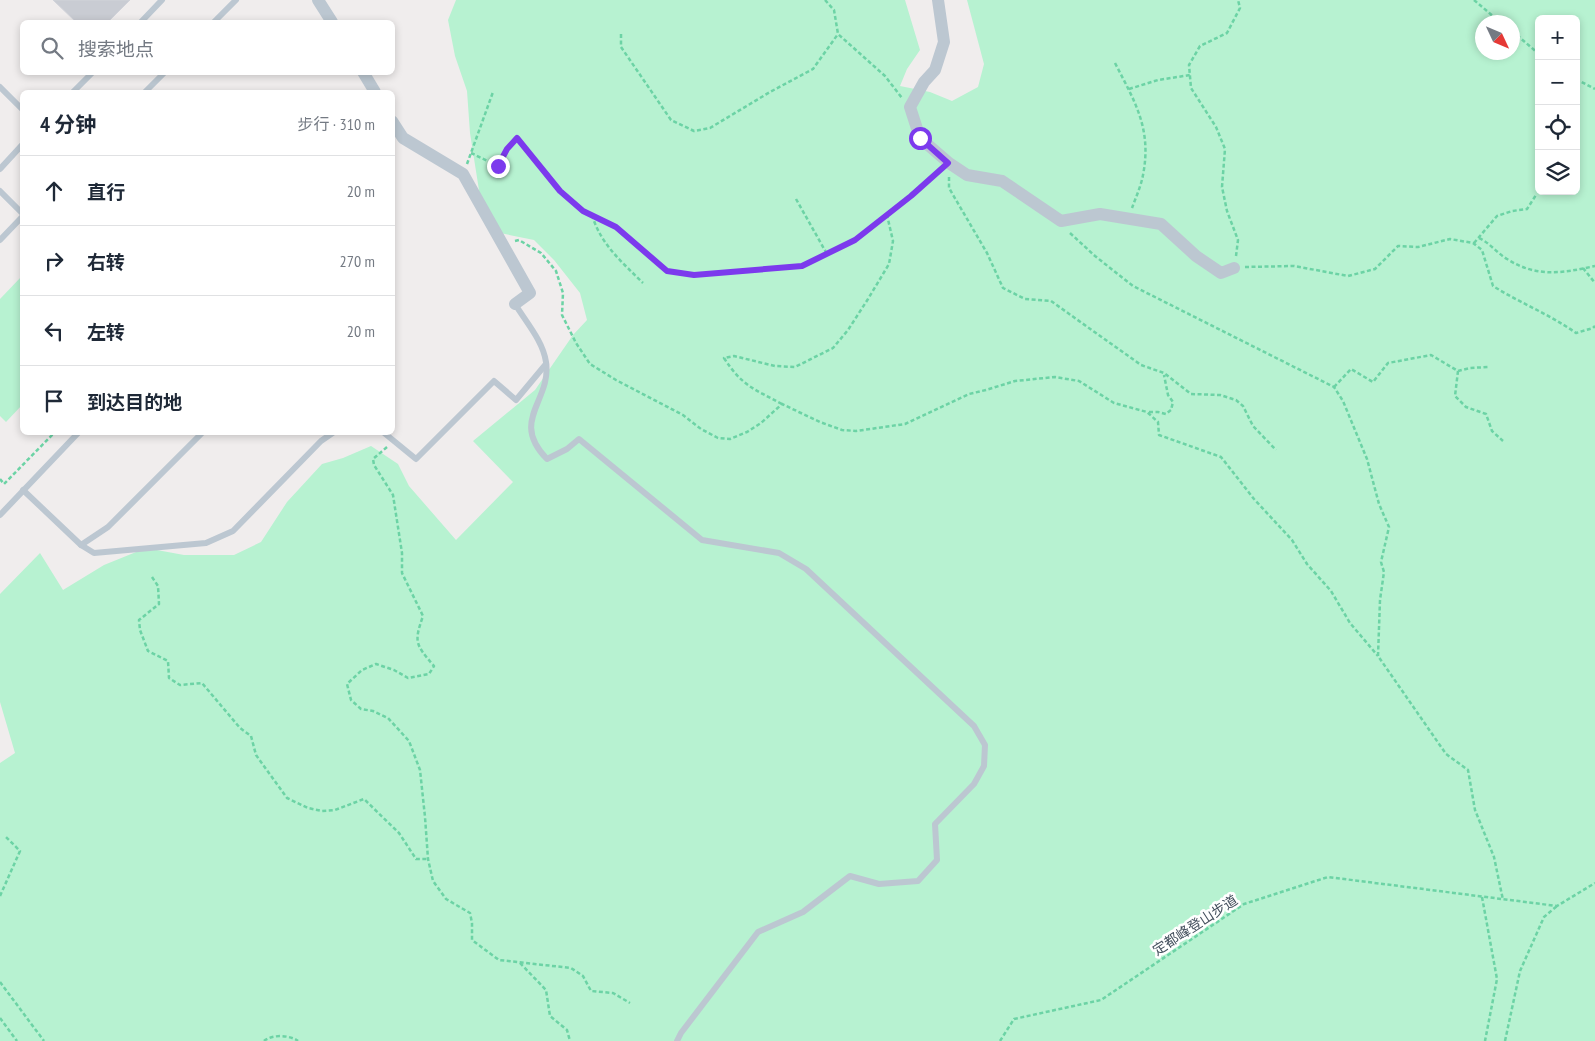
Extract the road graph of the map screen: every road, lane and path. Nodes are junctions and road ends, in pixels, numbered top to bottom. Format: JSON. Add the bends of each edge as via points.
{"nodes":[{"id":1,"x":162,"y":0,"type":"edge"},
{"id":2,"x":236,"y":0,"type":"edge"},
{"id":3,"x":318,"y":0,"type":"edge"},
{"id":4,"x":825,"y":0,"type":"edge"},
{"id":5,"x":938,"y":0,"type":"edge"},
{"id":6,"x":1238,"y":0,"type":"edge"},
{"id":7,"x":1474,"y":0,"type":"edge"},
{"id":8,"x":1492,"y":15,"type":"edge"},
{"id":9,"x":143,"y":20,"type":"edge"},
{"id":10,"x":216,"y":20,"type":"edge"},
{"id":11,"x":331,"y":20,"type":"edge"},
{"id":12,"x":621,"y":34,"type":"dead end"},
{"id":13,"x":838,"y":34,"type":"junction"},
{"id":14,"x":1520,"y":38,"type":"edge"},
{"id":15,"x":1535,"y":51,"type":"edge"},
{"id":16,"x":1116,"y":63,"type":"dead end"},
{"id":17,"x":90,"y":75,"type":"edge"},
{"id":18,"x":162,"y":75,"type":"edge"},
{"id":19,"x":365,"y":75,"type":"edge"},
{"id":20,"x":1190,"y":75,"type":"junction"},
{"id":21,"x":1580,"y":82,"type":"edge"},
{"id":22,"x":0,"y":87,"type":"edge"},
{"id":23,"x":1129,"y":89,"type":"junction"},
{"id":24,"x":1595,"y":89,"type":"edge"},
{"id":25,"x":75,"y":90,"type":"edge"},
{"id":26,"x":147,"y":90,"type":"edge"},
{"id":27,"x":374,"y":90,"type":"edge"},
{"id":28,"x":493,"y":92,"type":"dead end"},
{"id":29,"x":20,"y":107,"type":"edge"},
{"id":30,"x":910,"y":107,"type":"junction"},
{"id":31,"x":395,"y":126,"type":"edge"},
{"id":32,"x":20,"y":148,"type":"edge"},
{"id":33,"x":471,"y":153,"type":"junction"},
{"id":34,"x":948,"y":163,"type":"junction"},
{"id":35,"x":0,"y":169,"type":"edge"},
{"id":36,"x":463,"y":174,"type":"junction"},
{"id":37,"x":0,"y":191,"type":"edge"},
{"id":38,"x":1536,"y":195,"type":"dead end"},
{"id":39,"x":796,"y":199,"type":"dead end"},
{"id":40,"x":20,"y":211,"type":"edge"},
{"id":41,"x":887,"y":214,"type":"junction"},
{"id":42,"x":592,"y":215,"type":"junction"},
{"id":43,"x":20,"y":219,"type":"edge"},
{"id":44,"x":1128,"y":219,"type":"junction"},
{"id":45,"x":1061,"y":221,"type":"junction"},
{"id":46,"x":1479,"y":238,"type":"junction"},
{"id":47,"x":0,"y":240,"type":"edge"},
{"id":48,"x":1473,"y":243,"type":"junction"},
{"id":49,"x":502,"y":244,"type":"junction"},
{"id":50,"x":827,"y":254,"type":"junction"},
{"id":51,"x":1595,"y":266,"type":"edge"},
{"id":52,"x":1234,"y":268,"type":"junction"},
{"id":53,"x":1583,"y":268,"type":"junction"},
{"id":54,"x":643,"y":283,"type":"dead end"},
{"id":55,"x":1595,"y":283,"type":"edge"},
{"id":56,"x":515,"y":304,"type":"joint"},
{"id":57,"x":1595,"y":326,"type":"edge"},
{"id":58,"x":546,"y":364,"type":"junction"},
{"id":59,"x":1488,"y":366,"type":"dead end"},
{"id":60,"x":1458,"y":371,"type":"junction"},
{"id":61,"x":1164,"y":373,"type":"junction"},
{"id":62,"x":1334,"y":387,"type":"junction"},
{"id":63,"x":782,"y":404,"type":"junction"},
{"id":64,"x":1148,"y":412,"type":"junction"},
{"id":65,"x":52,"y":435,"type":"edge"},
{"id":66,"x":76,"y":435,"type":"edge"},
{"id":67,"x":200,"y":435,"type":"edge"},
{"id":68,"x":330,"y":435,"type":"edge"},
{"id":69,"x":386,"y":435,"type":"edge"},
{"id":70,"x":1503,"y":441,"type":"dead end"},
{"id":71,"x":394,"y":442,"type":"junction"},
{"id":72,"x":1276,"y":450,"type":"dead end"},
{"id":73,"x":0,"y":480,"type":"edge"},
{"id":74,"x":23,"y":490,"type":"junction"},
{"id":75,"x":0,"y":515,"type":"edge"},
{"id":76,"x":82,"y":545,"type":"junction"},
{"id":77,"x":152,"y":577,"type":"dead end"},
{"id":78,"x":1378,"y":656,"type":"junction"},
{"id":79,"x":6,"y":837,"type":"dead end"},
{"id":80,"x":428,"y":859,"type":"junction"},
{"id":81,"x":1595,"y":883,"type":"edge"},
{"id":82,"x":0,"y":896,"type":"edge"},
{"id":83,"x":1482,"y":897,"type":"junction"},
{"id":84,"x":1503,"y":900,"type":"junction"},
{"id":85,"x":1557,"y":906,"type":"junction"},
{"id":86,"x":519,"y":962,"type":"junction"},
{"id":87,"x":0,"y":982,"type":"edge"},
{"id":88,"x":630,"y":1002,"type":"dead end"},
{"id":89,"x":0,"y":1018,"type":"edge"},
{"id":90,"x":17,"y":1041,"type":"edge"},
{"id":91,"x":44,"y":1041,"type":"edge"},
{"id":92,"x":264,"y":1041,"type":"edge"},
{"id":93,"x":298,"y":1041,"type":"edge"},
{"id":94,"x":570,"y":1041,"type":"edge"},
{"id":95,"x":677,"y":1041,"type":"edge"},
{"id":96,"x":1000,"y":1041,"type":"edge"},
{"id":97,"x":1485,"y":1041,"type":"edge"},
{"id":98,"x":1505,"y":1041,"type":"edge"}],
"edges":[{"from":1,"to":9,"type":"lane"},
{"from":2,"to":10,"type":"lane"},
{"from":3,"to":11,"type":"street"},
{"from":4,"to":13,"type":"path","via":[[834,10]]},
{"from":5,"to":30,"type":"street","via":[[944,42],[935,70]]},
{"from":6,"to":20,"type":"path","via":[[1240,8],[1227,33],[1200,46],[1189,65]]},
{"from":7,"to":8,"type":"path"},
{"from":12,"to":13,"type":"path","via":[[621,47],[670,120],[694,131],[710,128],[813,69]]},
{"from":13,"to":30,"type":"path","via":[[885,76]]},
{"from":14,"to":15,"type":"path"},
{"from":16,"to":23,"type":"path"},
{"from":17,"to":25,"type":"lane"},
{"from":18,"to":26,"type":"lane"},
{"from":19,"to":27,"type":"street"},
{"from":20,"to":23,"type":"path"},
{"from":20,"to":52,"type":"path","via":[[1192,88],[1216,127],[1225,149],[1222,187],[1238,240]]},
{"from":21,"to":24,"type":"path"},
{"from":22,"to":29,"type":"lane"},
{"from":23,"to":44,"type":"path","via":[[1141,114],[1147,149],[1143,176]]},
{"from":28,"to":33,"type":"path"},
{"from":30,"to":34,"type":"street","via":[[920,138]]},
{"from":31,"to":36,"type":"street","via":[[403,138]]},
{"from":32,"to":35,"type":"lane"},
{"from":33,"to":36,"type":"path"},
{"from":33,"to":42,"type":"path","via":[[498,166],[517,138],[560,191]]},
{"from":34,"to":41,"type":"path"},
{"from":34,"to":45,"type":"street","via":[[967,175],[1002,181]]},
{"from":34,"to":61,"type":"path","via":[[949,188],[987,253],[1003,288],[1025,299],[1051,301],[1141,364]]},
{"from":36,"to":49,"type":"street"},
{"from":37,"to":40,"type":"lane"},
{"from":38,"to":46,"type":"path","via":[[1527,209],[1497,216]]},
{"from":39,"to":50,"type":"path"},
{"from":41,"to":50,"type":"path","via":[[855,240]]},
{"from":41,"to":63,"type":"path","via":[[893,241],[889,264],[833,348],[796,367],[775,366],[734,356],[724,358],[746,385]]},
{"from":42,"to":50,"type":"path","via":[[616,227],[667,271],[694,275],[802,266]]},
{"from":42,"to":54,"type":"path","via":[[596,230],[611,252]]},
{"from":43,"to":47,"type":"lane"},
{"from":44,"to":45,"type":"street","via":[[1100,214]]},
{"from":44,"to":52,"type":"street","via":[[1161,224],[1196,256],[1221,273]]},
{"from":45,"to":62,"type":"path","via":[[1076,240],[1133,286]]},
{"from":46,"to":48,"type":"path"},
{"from":46,"to":53,"type":"path","via":[[1506,259],[1530,270],[1550,274]]},
{"from":48,"to":52,"type":"path","via":[[1450,239],[1418,247],[1398,246],[1375,269],[1348,276],[1294,266]]},
{"from":48,"to":57,"type":"path","via":[[1482,250],[1492,286],[1576,332]]},
{"from":49,"to":56,"type":"street","via":[[530,294]]},
{"from":49,"to":63,"type":"path","via":[[519,240],[541,253],[556,271],[563,293],[562,315],[590,364],[683,415],[701,429],[718,438],[730,439],[761,423]]},
{"from":51,"to":53,"type":"path"},
{"from":53,"to":55,"type":"path"},
{"from":56,"to":58,"type":"lane","via":[[543,350]]},
{"from":58,"to":71,"type":"lane","via":[[516,400],[494,381],[416,459]]},
{"from":58,"to":95,"type":"lane","via":[[546,386],[534,408],[530,428],[537,448],[547,459],[579,439],[702,540],[779,553],[806,569],[974,726],[985,745],[984,766],[974,784],[935,824],[937,860],[918,881],[879,884],[850,876],[803,912],[758,932]]},
{"from":59,"to":60,"type":"path"},
{"from":60,"to":62,"type":"path","via":[[1431,355],[1388,363],[1373,382],[1351,369]]},
{"from":60,"to":70,"type":"path","via":[[1454,396],[1466,407],[1486,414],[1492,431]]},
{"from":61,"to":64,"type":"path","via":[[1168,395],[1173,402],[1171,410],[1166,414]]},
{"from":61,"to":72,"type":"path","via":[[1191,394],[1220,395],[1236,400],[1243,406],[1253,426]]},
{"from":62,"to":78,"type":"path","via":[[1367,459],[1389,527],[1381,562],[1384,572]]},
{"from":63,"to":64,"type":"path","via":[[820,422],[856,432],[905,424],[969,394],[1015,381],[1056,377],[1079,380],[1114,403]]},
{"from":64,"to":78,"type":"path","via":[[1158,422],[1159,435],[1221,457],[1292,540],[1307,564],[1331,591],[1350,623]]},
{"from":65,"to":73,"type":"path","via":[[4,484]]},
{"from":66,"to":74,"type":"lane"},
{"from":67,"to":76,"type":"lane","via":[[108,527]]},
{"from":68,"to":76,"type":"lane","via":[[233,531],[206,543],[94,553]]},
{"from":69,"to":71,"type":"lane"},
{"from":71,"to":80,"type":"path","via":[[373,459],[374,465],[393,495],[402,573],[423,616],[416,637],[420,651],[434,666],[428,674],[408,678],[376,664],[362,670],[347,684],[350,700],[361,709],[388,718],[409,741],[420,770]]},
{"from":74,"to":75,"type":"lane"},
{"from":74,"to":76,"type":"lane"},
{"from":77,"to":80,"type":"path","via":[[158,586],[159,604],[139,620],[140,630],[148,651],[168,660],[169,678],[180,685],[202,683],[240,728],[251,736],[256,755],[287,798],[322,811],[335,810],[364,799],[398,833],[416,859]]},
{"from":78,"to":84,"type":"path","via":[[1446,754],[1468,770],[1475,810],[1494,857]]},
{"from":79,"to":82,"type":"path","via":[[20,851]]},
{"from":80,"to":86,"type":"path","via":[[432,881],[446,900],[470,913],[472,940],[499,960]]},
{"from":81,"to":85,"type":"path"},
{"from":83,"to":84,"type":"path","name":"定都峰登山步道"},
{"from":83,"to":96,"type":"path","name":"定都峰登山步道","via":[[1328,877],[1244,904],[1100,1000],[1014,1019]]},
{"from":83,"to":97,"type":"path","via":[[1497,979]]},
{"from":84,"to":85,"type":"path","name":"定都峰登山步道"},
{"from":85,"to":98,"type":"path","via":[[1544,917],[1520,971]]},
{"from":86,"to":88,"type":"path","via":[[572,968],[583,976],[591,991],[613,994]]},
{"from":86,"to":94,"type":"path","via":[[546,990],[550,1016],[567,1030]]},
{"from":87,"to":91,"type":"path"},
{"from":89,"to":90,"type":"path"},
{"from":92,"to":93,"type":"path","via":[[268,1037],[291,1036]]}]}
